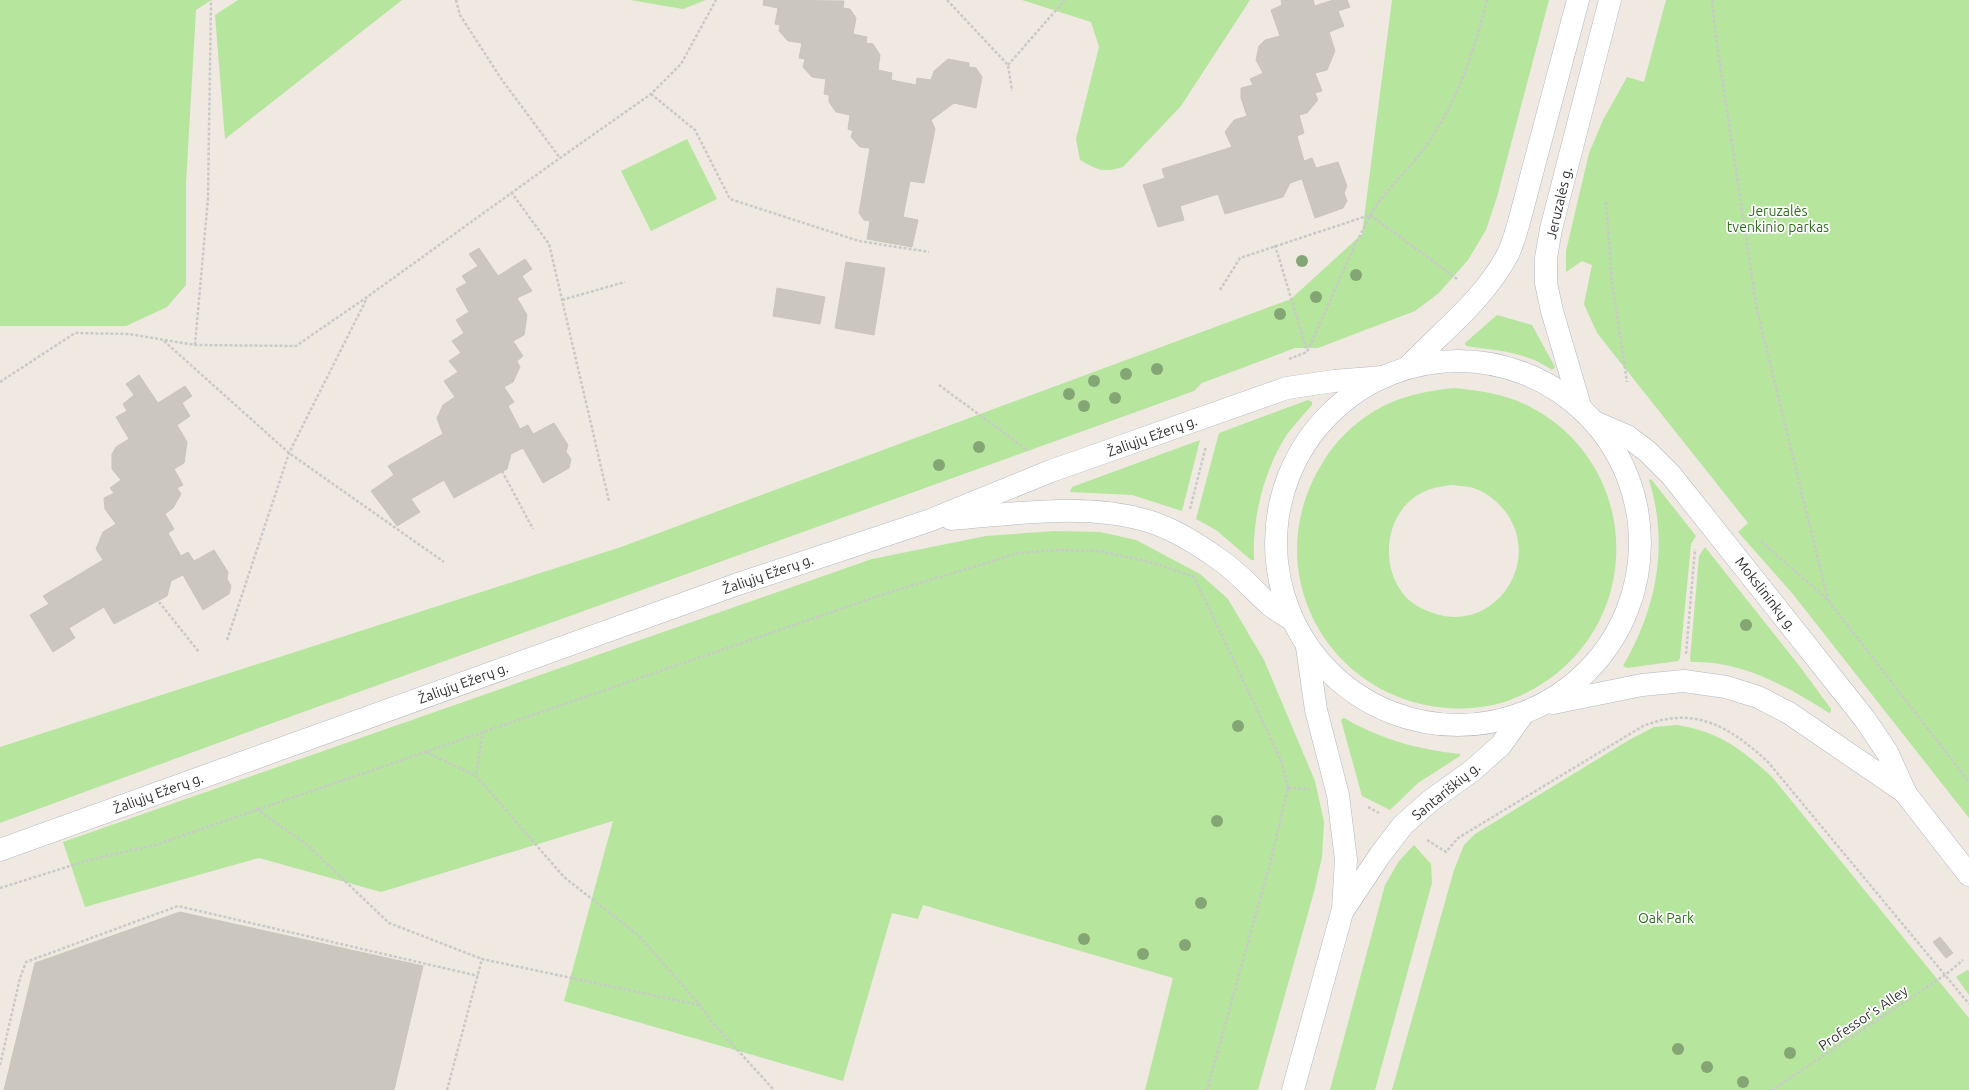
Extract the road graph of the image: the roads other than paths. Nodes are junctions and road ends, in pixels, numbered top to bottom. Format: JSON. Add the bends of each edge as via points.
{"nodes":[{"id":1,"x":1578,"y":0,"type":"edge"},
{"id":2,"x":1610,"y":0,"type":"edge"},
{"id":3,"x":1407,"y":368,"type":"junction"},
{"id":4,"x":1383,"y":377,"type":"junction"},
{"id":5,"x":1580,"y":406,"type":"junction"},
{"id":6,"x":1596,"y":422,"type":"junction"},
{"id":7,"x":928,"y":521,"type":"junction"},
{"id":8,"x":1292,"y":620,"type":"junction"},
{"id":9,"x":1307,"y":647,"type":"junction"},
{"id":10,"x":1544,"y":705,"type":"junction"},
{"id":11,"x":1523,"y":714,"type":"junction"},
{"id":12,"x":1906,"y":794,"type":"junction"},
{"id":13,"x":0,"y":850,"type":"edge"},
{"id":14,"x":1969,"y":875,"type":"edge"},
{"id":15,"x":1343,"y":909,"type":"junction"},
{"id":16,"x":1293,"y":1090,"type":"edge"}],
"edges":[{"from":1,"to":3,"type":"main road","via":[[1520,222],[1509,253],[1479,296]]},
{"from":2,"to":5,"type":"main road","name":"Jeruzalės g.","via":[[1551,229],[1546,258],[1546,283],[1552,311]]},
{"from":3,"to":4,"type":"main road"},
{"from":3,"to":5,"type":"main road","via":[[1443,361],[1480,362],[1516,370],[1550,385]]},
{"from":4,"to":7,"type":"main road","name":"Žaliųjų Ežerų g.","via":[[1287,388],[1051,471]]},
{"from":4,"to":8,"type":"main road","via":[[1342,402],[1318,426],[1295,460],[1280,500],[1275,540],[1279,582]]},
{"from":5,"to":6,"type":"main road"},
{"from":6,"to":10,"type":"main road","via":[[1619,455],[1634,493],[1641,533],[1639,573],[1628,613],[1609,648],[1582,678]]},
{"from":6,"to":12,"type":"main road","name":"Mokslininkų g.","via":[[1627,436],[1672,474],[1864,718],[1886,752]]},
{"from":7,"to":8,"type":"main road","name":"Žaliųjų Ežerų g.","via":[[1074,511],[1115,514],[1148,521],[1185,536],[1222,561],[1272,606]]},
{"from":7,"to":13,"type":"main road","name":"Žaliųjų Ežerų g.","via":[[738,584]]},
{"from":8,"to":9,"type":"main road"},
{"from":9,"to":11,"type":"main road","via":[[1334,678],[1366,702],[1403,718],[1443,726],[1484,724]]},
{"from":9,"to":15,"type":"main road","name":"Santariškių g.","via":[[1316,710],[1338,796],[1346,860]]},
{"from":10,"to":11,"type":"main road"},
{"from":10,"to":12,"type":"main road","name":"Mokslininkų g.","via":[[1642,685],[1684,681],[1726,687],[1758,697],[1789,713]]},
{"from":11,"to":15,"type":"main road","name":"Santariškių g.","via":[[1495,750],[1473,770],[1430,801],[1403,826]]},
{"from":12,"to":14,"type":"main road","name":"Mokslininkų g."},
{"from":15,"to":16,"type":"main road","name":"Santariškių g."}]}
